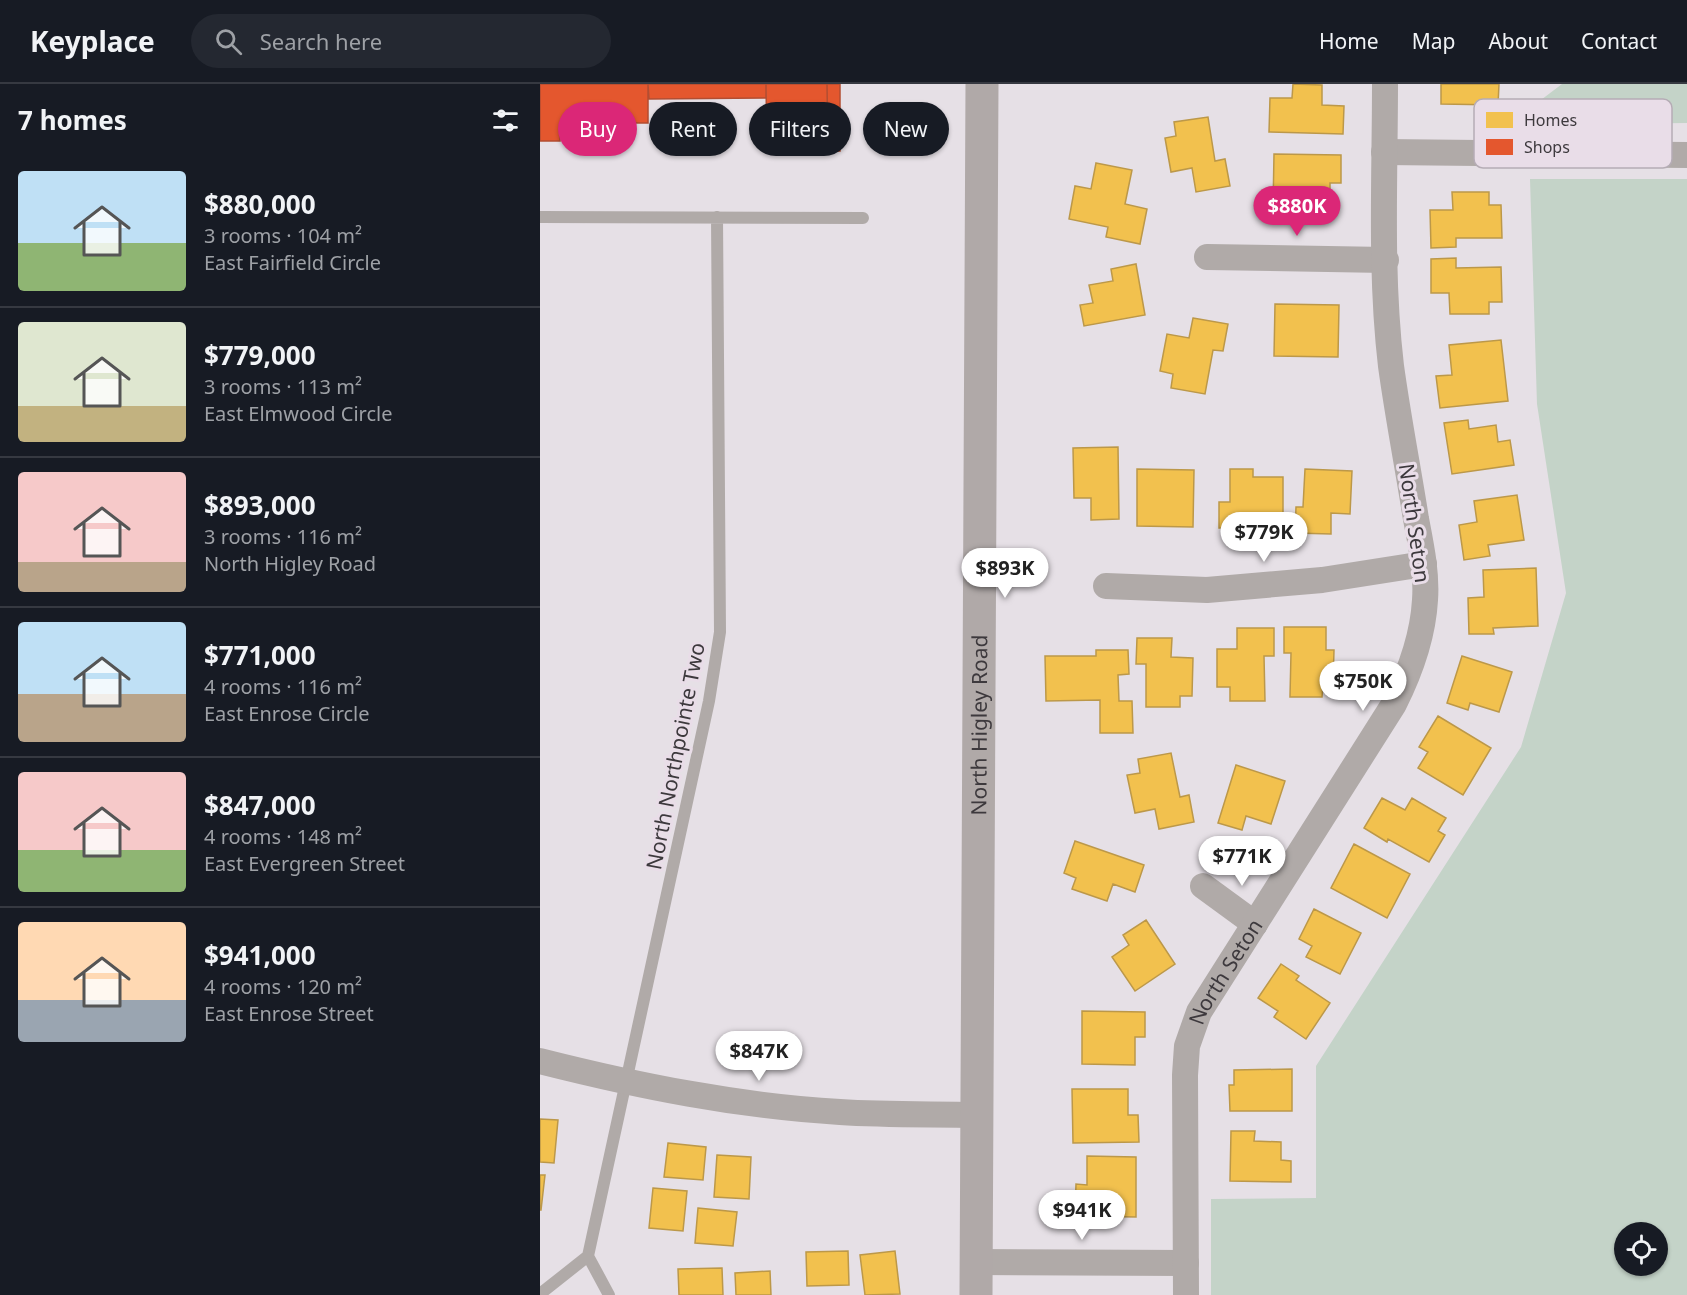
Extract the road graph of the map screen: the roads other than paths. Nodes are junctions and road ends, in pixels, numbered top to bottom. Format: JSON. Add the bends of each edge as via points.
{"nodes":[{"id":1,"x":982,"y":84,"type":"edge"},
{"id":2,"x":1385,"y":84,"type":"edge"},
{"id":3,"x":1384,"y":152,"type":"junction"},
{"id":4,"x":1474,"y":153,"type":"edge"},
{"id":5,"x":1672,"y":155,"type":"edge"},
{"id":6,"x":1687,"y":155,"type":"edge"},
{"id":7,"x":540,"y":217,"type":"edge"},
{"id":8,"x":717,"y":217,"type":"junction"},
{"id":9,"x":863,"y":218,"type":"dead end"},
{"id":10,"x":1207,"y":257,"type":"dead end"},
{"id":11,"x":1386,"y":260,"type":"junction"},
{"id":12,"x":1424,"y":564,"type":"junction"},
{"id":13,"x":1106,"y":586,"type":"dead end"},
{"id":14,"x":1203,"y":885,"type":"dead end"},
{"id":15,"x":1255,"y":924,"type":"junction"},
{"id":16,"x":540,"y":1061,"type":"edge"},
{"id":17,"x":625,"y":1082,"type":"junction"},
{"id":18,"x":976,"y":1115,"type":"junction"},
{"id":19,"x":588,"y":1256,"type":"junction"},
{"id":20,"x":976,"y":1262,"type":"junction"},
{"id":21,"x":1186,"y":1263,"type":"junction"},
{"id":22,"x":540,"y":1294,"type":"edge"},
{"id":23,"x":609,"y":1295,"type":"edge"},
{"id":24,"x":976,"y":1295,"type":"edge"},
{"id":25,"x":1186,"y":1295,"type":"edge"}],
"edges":[{"from":1,"to":18,"type":"main road","name":"North Higley Road"},
{"from":2,"to":3,"type":"street","name":"North Seton"},
{"from":3,"to":4,"type":"street"},
{"from":3,"to":11,"type":"street","name":"North Seton"},
{"from":5,"to":6,"type":"street"},
{"from":7,"to":8,"type":"lane"},
{"from":8,"to":9,"type":"lane"},
{"from":8,"to":17,"type":"lane","name":"North Northpointe Two","via":[[720,632],[709,700]]},
{"from":10,"to":11,"type":"street"},
{"from":11,"to":12,"type":"street","name":"North Seton","via":[[1391,366]]},
{"from":12,"to":13,"type":"street","via":[[1322,580],[1207,590]]},
{"from":12,"to":15,"type":"street","name":"North Seton","via":[[1421,631],[1406,679]]},
{"from":14,"to":15,"type":"street"},
{"from":15,"to":21,"type":"street","name":"North Seton","via":[[1199,1012],[1187,1046]]},
{"from":16,"to":17,"type":"street"},
{"from":17,"to":18,"type":"street","via":[[737,1101],[840,1112]]},
{"from":17,"to":19,"type":"lane","name":"North Northpointe Two"},
{"from":18,"to":20,"type":"main road","name":"North Higley Road"},
{"from":19,"to":22,"type":"lane"},
{"from":19,"to":23,"type":"lane"},
{"from":20,"to":21,"type":"street"},
{"from":20,"to":24,"type":"main road","name":"North Higley Road"},
{"from":21,"to":25,"type":"street","name":"North Seton"}]}
